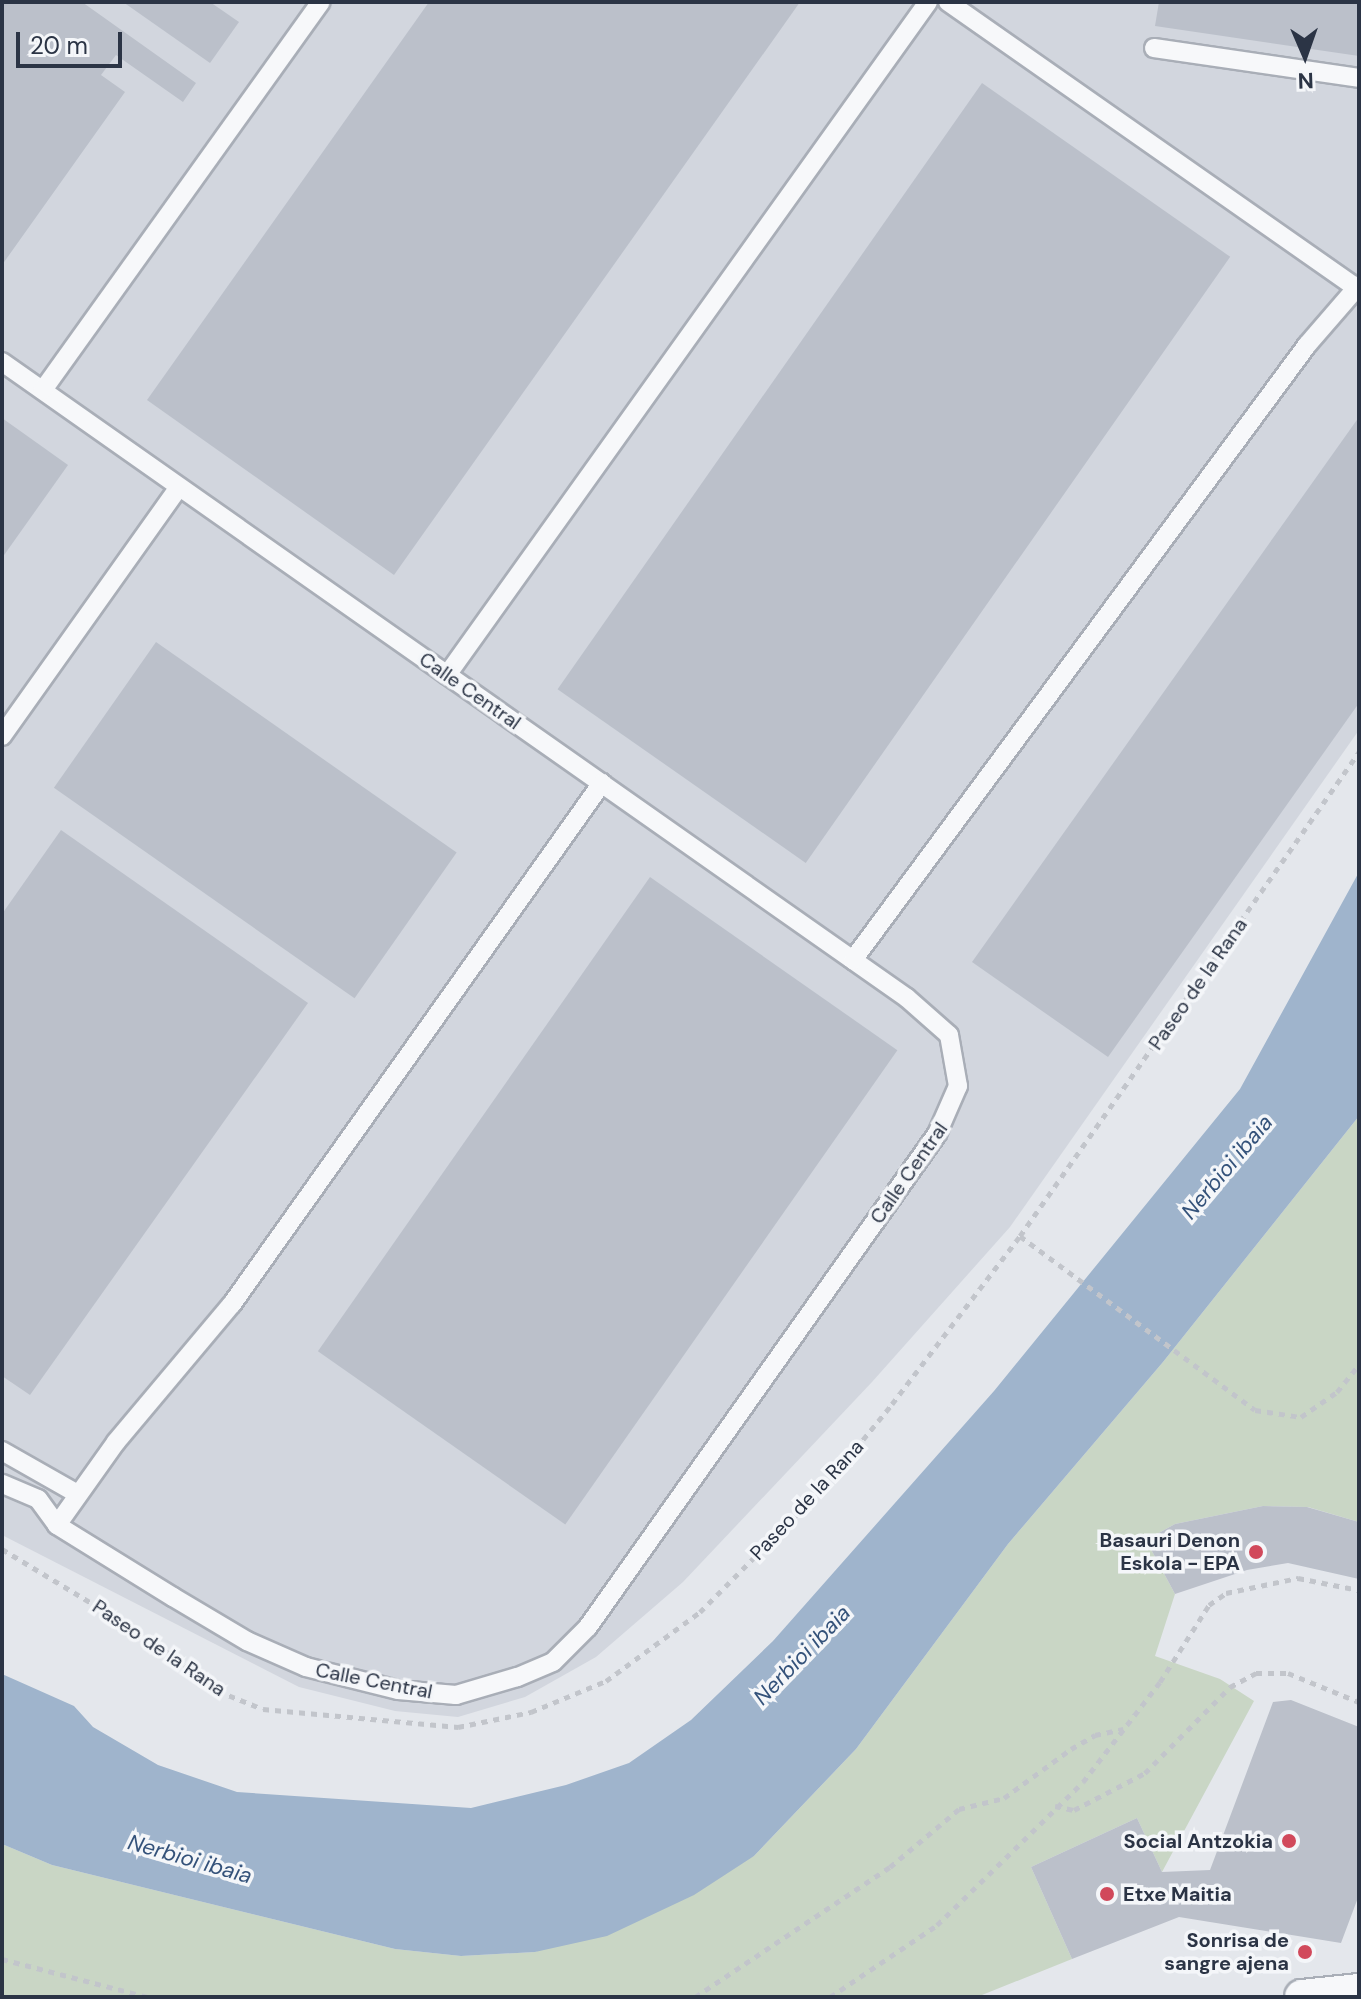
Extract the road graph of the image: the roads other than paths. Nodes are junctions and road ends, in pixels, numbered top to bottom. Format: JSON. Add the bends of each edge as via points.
{"nodes":[{"id":1,"x":321,"y":2,"type":"edge"},
{"id":2,"x":928,"y":2,"type":"edge"},
{"id":3,"x":948,"y":2,"type":"edge"},
{"id":4,"x":1154,"y":48,"type":"dead end"},
{"id":5,"x":1359,"y":78,"type":"edge"},
{"id":6,"x":1358,"y":287,"type":"edge"},
{"id":7,"x":2,"y":362,"type":"edge"},
{"id":8,"x":43,"y":390,"type":"junction"},
{"id":9,"x":179,"y":487,"type":"junction"},
{"id":10,"x":447,"y":675,"type":"junction"},
{"id":11,"x":2,"y":736,"type":"edge"},
{"id":12,"x":602,"y":783,"type":"junction"},
{"id":13,"x":853,"y":960,"type":"junction"},
{"id":14,"x":2,"y":1451,"type":"edge"},
{"id":15,"x":2,"y":1484,"type":"edge"},
{"id":16,"x":76,"y":1493,"type":"junction"},
{"id":17,"x":57,"y":1525,"type":"junction"},
{"id":18,"x":1348,"y":1992,"type":"edge"},
{"id":19,"x":1302,"y":1997,"type":"edge"}],
"edges":[{"from":1,"to":8,"type":"lane"},
{"from":2,"to":10,"type":"lane"},
{"from":3,"to":6,"type":"lane"},
{"from":4,"to":5,"type":"lane"},
{"from":6,"to":13,"type":"lane","via":[[1297,358]]},
{"from":7,"to":8,"type":"lane","name":"Calle Central"},
{"from":8,"to":9,"type":"lane","name":"Calle Central"},
{"from":9,"to":10,"type":"lane","name":"Calle Central"},
{"from":9,"to":11,"type":"lane"},
{"from":10,"to":12,"type":"lane","name":"Calle Central"},
{"from":12,"to":13,"type":"lane","name":"Calle Central"},
{"from":12,"to":16,"type":"lane","via":[[232,1304]]},
{"from":13,"to":17,"type":"lane","name":"Calle Central","via":[[949,1035],[958,1086],[951,1111],[588,1627],[562,1656],[517,1677],[456,1695],[398,1690],[306,1667],[247,1641]]},
{"from":14,"to":16,"type":"lane"},
{"from":15,"to":17,"type":"lane","name":"Calle Central","via":[[38,1499]]},
{"from":16,"to":17,"type":"lane"},
{"from":18,"to":19,"type":"street"}]}
